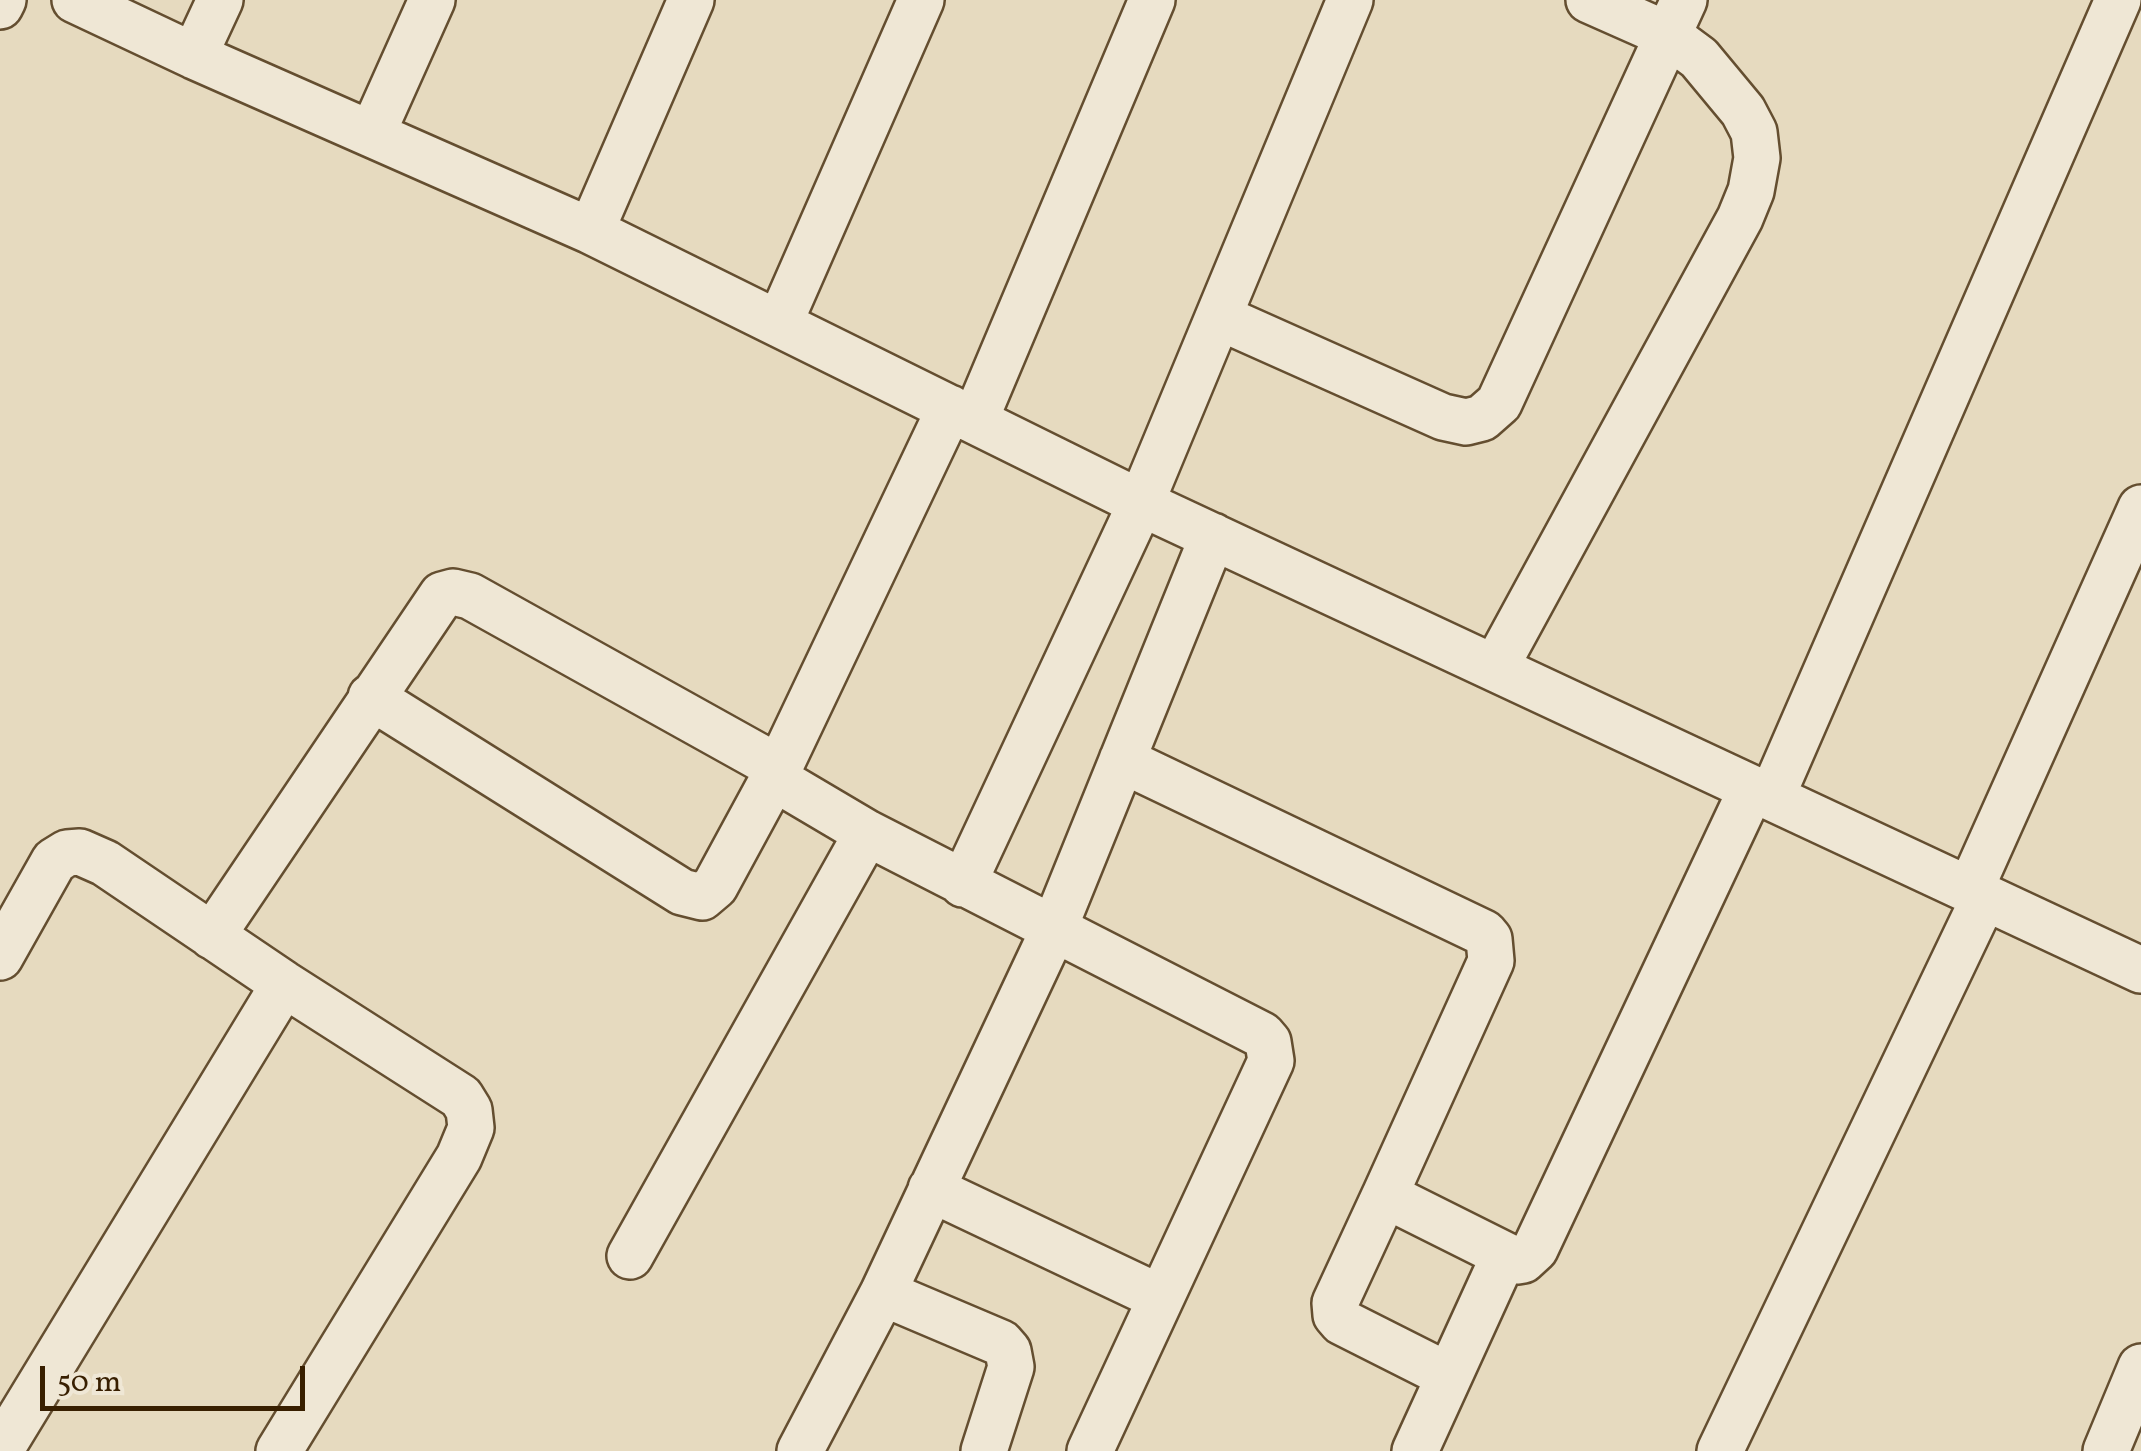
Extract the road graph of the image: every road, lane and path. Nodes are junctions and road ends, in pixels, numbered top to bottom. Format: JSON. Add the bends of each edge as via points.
{"nodes":[{"id":1,"x":75,"y":0,"type":"edge"},
{"id":2,"x":220,"y":0,"type":"edge"},
{"id":3,"x":432,"y":0,"type":"edge"},
{"id":4,"x":691,"y":0,"type":"edge"},
{"id":5,"x":921,"y":0,"type":"edge"},
{"id":6,"x":1152,"y":0,"type":"edge"},
{"id":7,"x":1350,"y":0,"type":"edge"},
{"id":8,"x":1589,"y":0,"type":"edge"},
{"id":9,"x":2118,"y":0,"type":"edge"},
{"id":10,"x":1676,"y":17,"type":"edge"},
{"id":11,"x":194,"y":56,"type":"junction"},
{"id":12,"x":372,"y":134,"type":"junction"},
{"id":13,"x":592,"y":231,"type":"junction"},
{"id":14,"x":1219,"y":317,"type":"junction"},
{"id":15,"x":779,"y":324,"type":"junction"},
{"id":16,"x":962,"y":414,"type":"junction"},
{"id":17,"x":1141,"y":503,"type":"junction"},
{"id":18,"x":2141,"y":508,"type":"edge"},
{"id":19,"x":1213,"y":536,"type":"junction"},
{"id":20,"x":1495,"y":668,"type":"junction"},
{"id":21,"x":371,"y":698,"type":"junction"},
{"id":22,"x":1122,"y":760,"type":"junction"},
{"id":23,"x":777,"y":773,"type":"junction"},
{"id":24,"x":1762,"y":792,"type":"junction"},
{"id":25,"x":867,"y":833,"type":"junction"},
{"id":26,"x":963,"y":884,"type":"junction"},
{"id":27,"x":1978,"y":893,"type":"junction"},
{"id":28,"x":1053,"y":931,"type":"junction"},
{"id":29,"x":212,"y":936,"type":"junction"},
{"id":30,"x":0,"y":957,"type":"edge"},
{"id":31,"x":2141,"y":970,"type":"edge"},
{"id":32,"x":284,"y":984,"type":"junction"},
{"id":33,"x":932,"y":1189,"type":"junction"},
{"id":34,"x":1385,"y":1195,"type":"junction"},
{"id":35,"x":630,"y":1256,"type":"dead end"},
{"id":36,"x":1504,"y":1256,"type":"junction"},
{"id":37,"x":882,"y":1293,"type":"junction"},
{"id":38,"x":1161,"y":1298,"type":"junction"},
{"id":39,"x":2141,"y":1368,"type":"edge"},
{"id":40,"x":1449,"y":1376,"type":"junction"},
{"id":41,"x":9,"y":1441,"type":"edge"},
{"id":42,"x":279,"y":1451,"type":"edge"},
{"id":43,"x":800,"y":1451,"type":"edge"},
{"id":44,"x":984,"y":1451,"type":"edge"},
{"id":45,"x":1090,"y":1451,"type":"edge"},
{"id":46,"x":1415,"y":1451,"type":"edge"},
{"id":47,"x":1720,"y":1451,"type":"edge"},
{"id":48,"x":2106,"y":1451,"type":"edge"}],
"edges":[{"from":1,"to":11,"type":"street"},
{"from":2,"to":11,"type":"street"},
{"from":3,"to":12,"type":"street"},
{"from":4,"to":13,"type":"street"},
{"from":5,"to":15,"type":"street"},
{"from":6,"to":16,"type":"street"},
{"from":7,"to":14,"type":"street"},
{"from":8,"to":10,"type":"street"},
{"from":9,"to":24,"type":"street"},
{"from":10,"to":14,"type":"street","via":[[1499,404],[1482,418],[1443,417]]},
{"from":10,"to":20,"type":"street","via":[[1754,132],[1751,192]]},
{"from":11,"to":12,"type":"street"},
{"from":12,"to":13,"type":"street"},
{"from":13,"to":15,"type":"street"},
{"from":14,"to":17,"type":"street"},
{"from":15,"to":16,"type":"street"},
{"from":16,"to":17,"type":"street"},
{"from":16,"to":23,"type":"street"},
{"from":17,"to":19,"type":"street"},
{"from":17,"to":26,"type":"street"},
{"from":18,"to":27,"type":"street"},
{"from":19,"to":20,"type":"street"},
{"from":19,"to":22,"type":"street"},
{"from":20,"to":24,"type":"street"},
{"from":21,"to":23,"type":"street","via":[[434,602],[453,592]]},
{"from":21,"to":23,"type":"street","via":[[694,897],[715,886]]},
{"from":21,"to":29,"type":"street"},
{"from":22,"to":28,"type":"street"},
{"from":22,"to":34,"type":"street","via":[[1489,939],[1491,961]]},
{"from":23,"to":25,"type":"street"},
{"from":24,"to":27,"type":"street"},
{"from":24,"to":36,"type":"street","via":[[1535,1248],[1523,1260]]},
{"from":25,"to":26,"type":"street"},
{"from":25,"to":35,"type":"street"},
{"from":26,"to":28,"type":"street"},
{"from":27,"to":31,"type":"street"},
{"from":27,"to":47,"type":"street"},
{"from":28,"to":33,"type":"street"},
{"from":28,"to":38,"type":"street","via":[[1262,1035],[1272,1050]]},
{"from":29,"to":30,"type":"street","via":[[105,862],[67,853],[54,862]]},
{"from":29,"to":32,"type":"street"},
{"from":32,"to":41,"type":"street"},
{"from":32,"to":42,"type":"street","via":[[461,1098],[471,1128]]},
{"from":33,"to":37,"type":"street"},
{"from":33,"to":38,"type":"street"},
{"from":34,"to":36,"type":"street"},
{"from":34,"to":40,"type":"street","via":[[1335,1303],[1336,1315]]},
{"from":36,"to":40,"type":"street"},
{"from":37,"to":43,"type":"street"},
{"from":37,"to":44,"type":"street","via":[[1008,1351],[1012,1368]]},
{"from":38,"to":45,"type":"street"},
{"from":39,"to":48,"type":"street"},
{"from":40,"to":46,"type":"street"}]}
